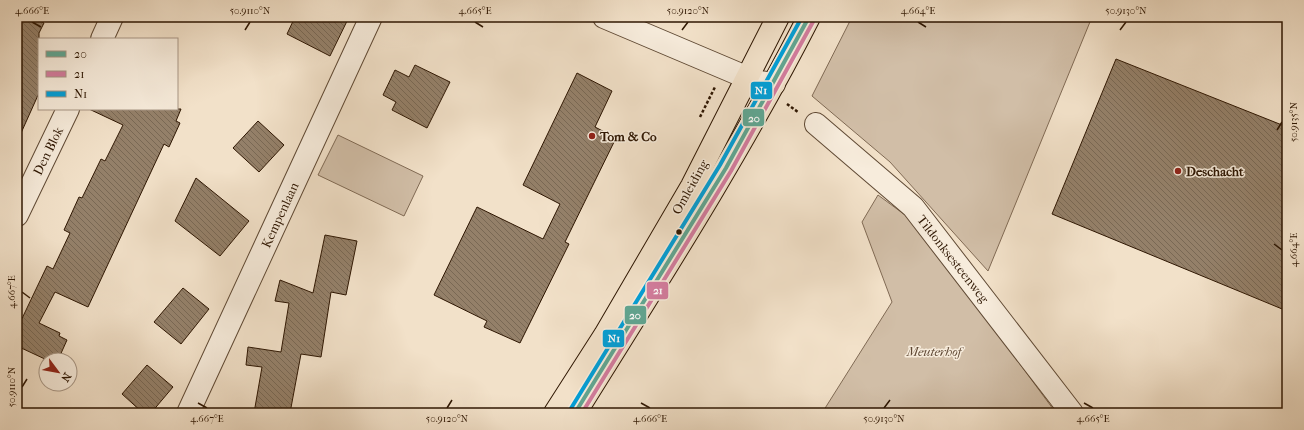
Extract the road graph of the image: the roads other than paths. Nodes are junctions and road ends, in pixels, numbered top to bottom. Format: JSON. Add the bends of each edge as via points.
{"nodes":[{"id":1,"x":112,"y":17,"type":"edge"},
{"id":2,"x":371,"y":17,"type":"edge"},
{"id":3,"x":604,"y":17,"type":"edge"},
{"id":4,"x":778,"y":17,"type":"edge"},
{"id":5,"x":809,"y":17,"type":"edge"},
{"id":6,"x":102,"y":38,"type":"edge"},
{"id":7,"x":748,"y":78,"type":"junction"},
{"id":8,"x":774,"y":84,"type":"junction"},
{"id":9,"x":68,"y":110,"type":"edge"},
{"id":10,"x":816,"y":124,"type":"dead end"},
{"id":11,"x":17,"y":214,"type":"edge"},
{"id":12,"x":188,"y":413,"type":"edge"},
{"id":13,"x":555,"y":413,"type":"edge"},
{"id":14,"x":575,"y":413,"type":"edge"},
{"id":15,"x":1072,"y":413,"type":"edge"}],
"edges":[{"from":1,"to":6,"type":"street"},
{"from":2,"to":12,"type":"street","name":"Kempenlaan"},
{"from":3,"to":7,"type":"street"},
{"from":4,"to":7,"type":"main road","name":"Omleiding"},
{"from":5,"to":8,"type":"main road","name":"Omleiding"},
{"from":7,"to":8,"type":"street"},
{"from":7,"to":13,"type":"main road","name":"Omleiding","via":[[692,186],[605,335]]},
{"from":8,"to":14,"type":"main road","name":"Omleiding","via":[[689,231]]},
{"from":9,"to":11,"type":"street","name":"Den Blok"},
{"from":10,"to":15,"type":"street","name":"Tildonksesteenweg","via":[[914,207]]}]}
